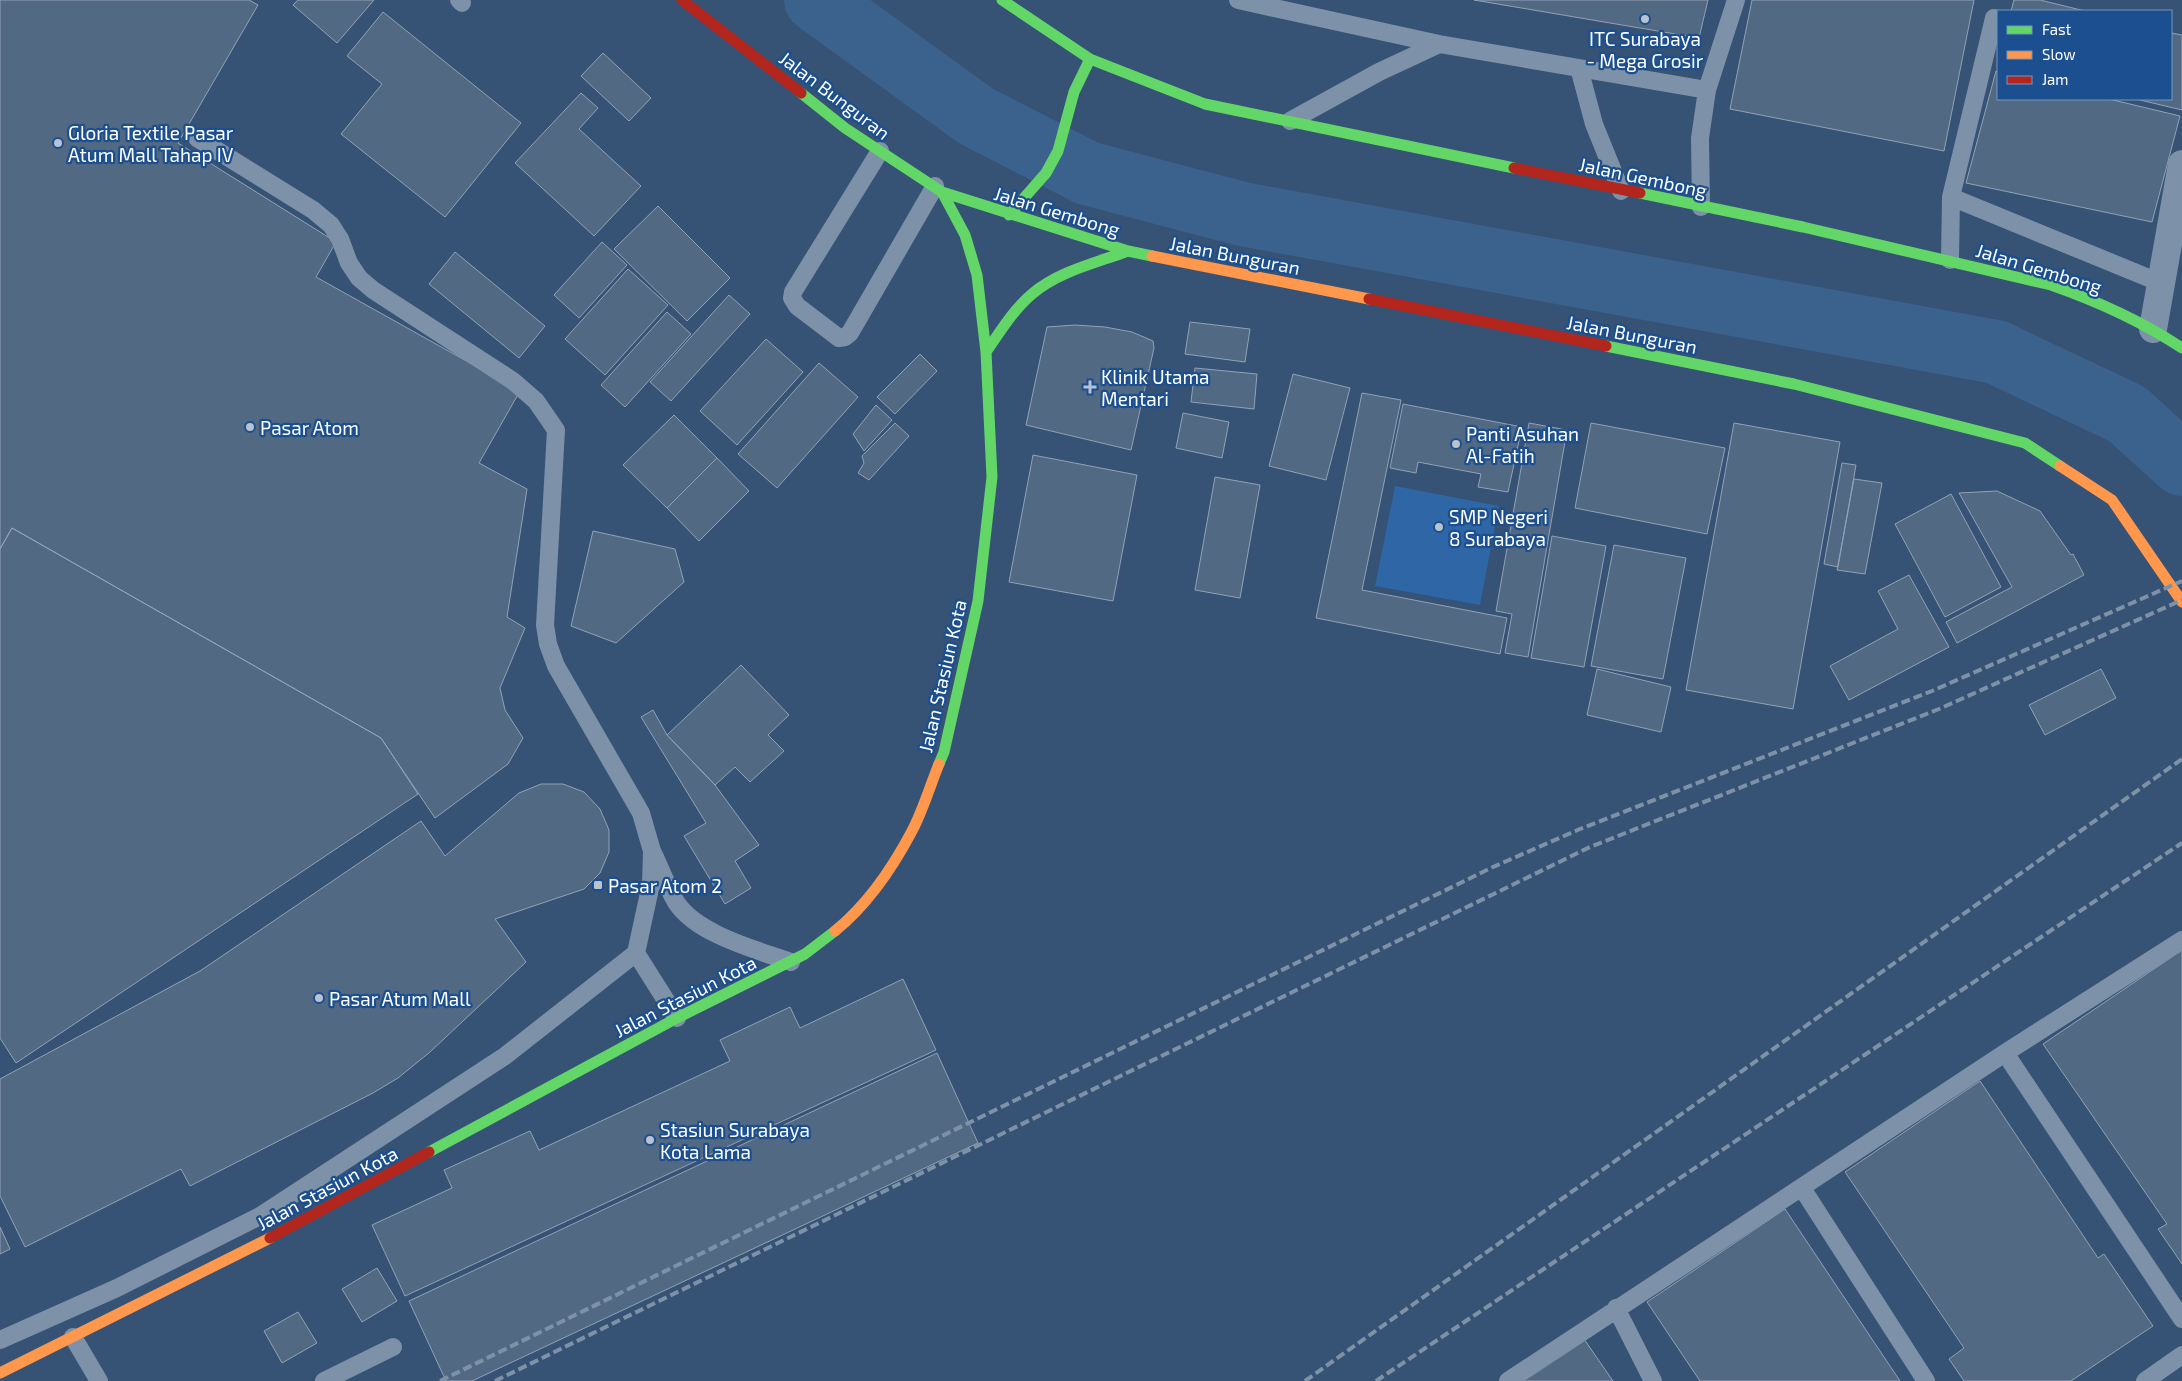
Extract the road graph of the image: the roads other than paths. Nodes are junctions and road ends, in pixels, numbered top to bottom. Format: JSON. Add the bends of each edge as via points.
{"nodes":[{"id":1,"x":682,"y":0,"type":"edge"},
{"id":2,"x":1002,"y":0,"type":"edge"},
{"id":3,"x":1238,"y":0,"type":"edge"},
{"id":4,"x":1736,"y":0,"type":"edge"},
{"id":5,"x":1994,"y":18,"type":"dead end"},
{"id":6,"x":1439,"y":44,"type":"junction"},
{"id":7,"x":1090,"y":59,"type":"junction"},
{"id":8,"x":1579,"y":68,"type":"junction"},
{"id":9,"x":1707,"y":90,"type":"junction"},
{"id":10,"x":1290,"y":121,"type":"junction"},
{"id":11,"x":197,"y":138,"type":"dead end"},
{"id":12,"x":880,"y":151,"type":"junction"},
{"id":13,"x":2182,"y":164,"type":"edge"},
{"id":14,"x":938,"y":189,"type":"junction"},
{"id":15,"x":1621,"y":191,"type":"junction"},
{"id":16,"x":1951,"y":197,"type":"junction"},
{"id":17,"x":976,"y":204,"type":"joint"},
{"id":18,"x":1701,"y":207,"type":"junction"},
{"id":19,"x":1009,"y":214,"type":"junction"},
{"id":20,"x":1128,"y":251,"type":"junction"},
{"id":21,"x":1950,"y":260,"type":"junction"},
{"id":22,"x":2171,"y":286,"type":"edge"},
{"id":23,"x":2153,"y":329,"type":"junction"},
{"id":24,"x":2182,"y":348,"type":"edge"},
{"id":25,"x":986,"y":352,"type":"junction"},
{"id":26,"x":2182,"y":602,"type":"edge"},
{"id":27,"x":652,"y":850,"type":"junction"},
{"id":28,"x":2182,"y":940,"type":"edge"},
{"id":29,"x":636,"y":953,"type":"junction"},
{"id":30,"x":791,"y":962,"type":"junction"},
{"id":31,"x":677,"y":1018,"type":"junction"},
{"id":32,"x":2005,"y":1053,"type":"junction"},
{"id":33,"x":1802,"y":1188,"type":"junction"},
{"id":34,"x":1616,"y":1308,"type":"junction"},
{"id":35,"x":2182,"y":1319,"type":"edge"},
{"id":36,"x":73,"y":1337,"type":"junction"},
{"id":37,"x":0,"y":1340,"type":"edge"},
{"id":38,"x":393,"y":1347,"type":"dead end"},
{"id":39,"x":2182,"y":1354,"type":"edge"},
{"id":40,"x":0,"y":1373,"type":"edge"},
{"id":41,"x":99,"y":1381,"type":"edge"},
{"id":42,"x":324,"y":1381,"type":"edge"},
{"id":43,"x":1508,"y":1381,"type":"edge"},
{"id":44,"x":1653,"y":1381,"type":"edge"},
{"id":45,"x":1926,"y":1381,"type":"edge"},
{"id":46,"x":2145,"y":1381,"type":"edge"}],
"edges":[{"from":1,"to":12,"type":"main road","name":"Jalan Bunguran","via":[[845,128]]},
{"from":2,"to":7,"type":"main road"},
{"from":3,"to":6,"type":"lane"},
{"from":4,"to":9,"type":"lane"},
{"from":5,"to":16,"type":"lane"},
{"from":6,"to":8,"type":"lane"},
{"from":6,"to":10,"type":"lane","via":[[1379,72]]},
{"from":7,"to":10,"type":"main road","name":"Jalan Gembong","via":[[1205,104]]},
{"from":7,"to":19,"type":"main road","via":[[1074,92],[1058,151],[1046,174]]},
{"from":8,"to":9,"type":"lane"},
{"from":8,"to":15,"type":"lane","via":[[1594,124]]},
{"from":9,"to":18,"type":"lane","via":[[1700,138]]},
{"from":10,"to":15,"type":"main road","name":"Jalan Gembong"},
{"from":11,"to":27,"type":"lane","via":[[313,210],[331,225],[359,278],[513,381],[536,401],[556,430],[545,625],[548,644],[556,666],[640,813]]},
{"from":12,"to":14,"type":"main road","name":"Jalan Bunguran"},
{"from":12,"to":14,"type":"lane","via":[[793,292],[792,298],[797,306],[839,338],[850,334]]},
{"from":13,"to":22,"type":"street"},
{"from":14,"to":17,"type":"main road","name":"Jalan Bunguran"},
{"from":14,"to":25,"type":"main road","name":"Jalan Stasiun Kota","via":[[965,235],[977,275]]},
{"from":15,"to":18,"type":"main road","name":"Jalan Gembong"},
{"from":16,"to":21,"type":"lane"},
{"from":16,"to":22,"type":"lane"},
{"from":17,"to":19,"type":"main road","name":"Jalan Gembong"},
{"from":18,"to":21,"type":"main road","name":"Jalan Gembong"},
{"from":19,"to":20,"type":"main road","name":"Jalan Gembong"},
{"from":20,"to":25,"type":"main road","via":[[1061,276],[1035,291],[1021,304]]},
{"from":20,"to":26,"type":"main road","name":"Jalan Bunguran","via":[[1794,384],[2025,443],[2112,500]]},
{"from":21,"to":23,"type":"main road","name":"Jalan Gembong","via":[[2051,285],[2089,298]]},
{"from":22,"to":23,"type":"street"},
{"from":23,"to":24,"type":"main road","name":"Jalan Gembong"},
{"from":25,"to":30,"type":"main road","name":"Jalan Stasiun Kota","via":[[992,477],[978,601],[944,752],[912,830],[883,877],[849,920]]},
{"from":27,"to":29,"type":"lane","via":[[650,884]]},
{"from":27,"to":30,"type":"lane","via":[[677,904],[703,927]]},
{"from":28,"to":32,"type":"lane"},
{"from":29,"to":31,"type":"lane"},
{"from":29,"to":37,"type":"lane","via":[[505,1056],[260,1216],[117,1288]]},
{"from":30,"to":31,"type":"main road","name":"Jalan Stasiun Kota"},
{"from":31,"to":36,"type":"main road","name":"Jalan Stasiun Kota","via":[[239,1255]]},
{"from":32,"to":33,"type":"lane"},
{"from":32,"to":35,"type":"lane"},
{"from":33,"to":34,"type":"lane"},
{"from":33,"to":45,"type":"lane"},
{"from":34,"to":43,"type":"lane"},
{"from":34,"to":44,"type":"lane"},
{"from":36,"to":40,"type":"main road","name":"Jalan Stasiun Kota"},
{"from":36,"to":41,"type":"lane"},
{"from":38,"to":42,"type":"lane"},
{"from":39,"to":46,"type":"lane"}]}
